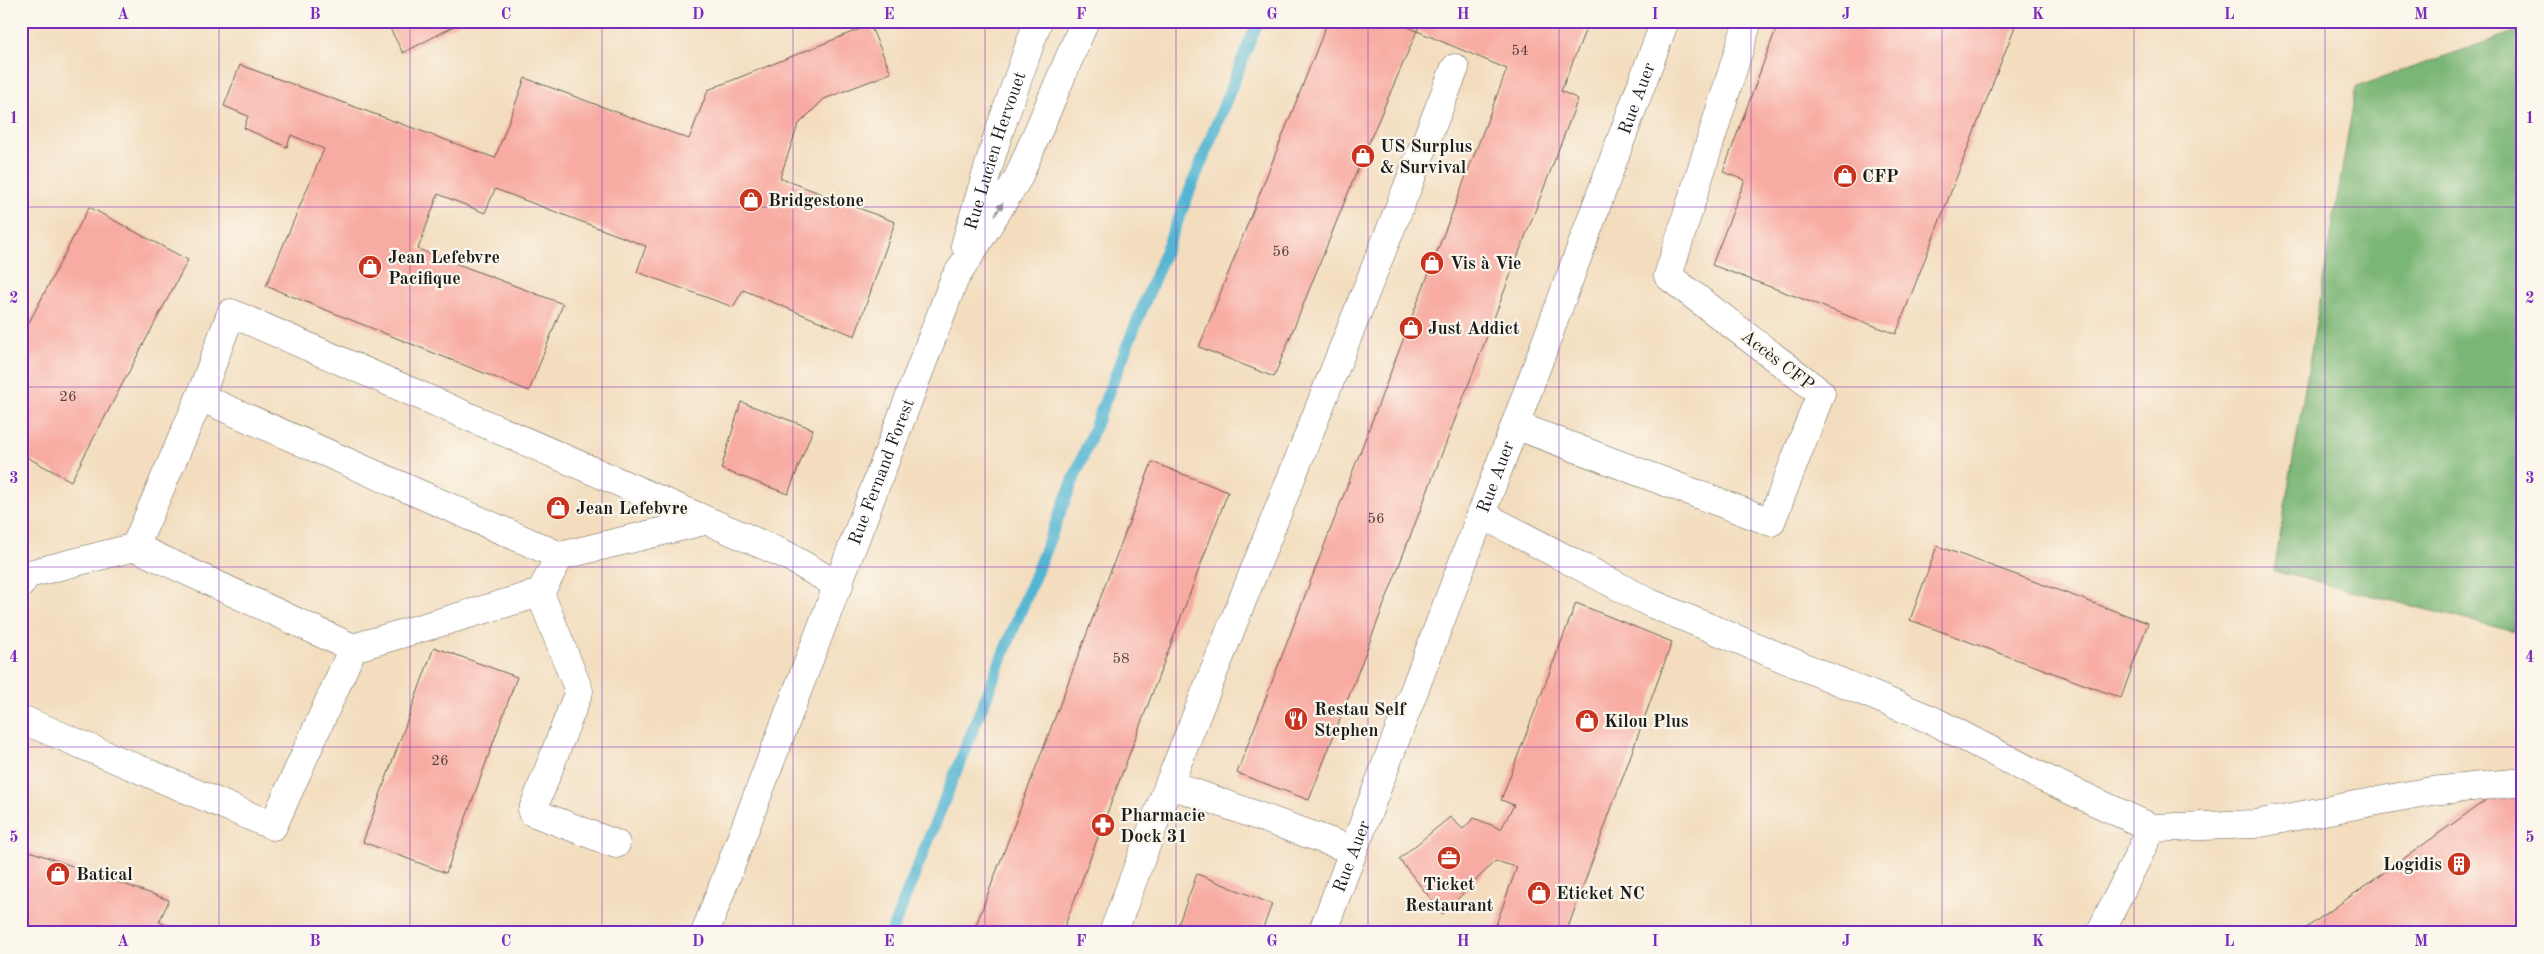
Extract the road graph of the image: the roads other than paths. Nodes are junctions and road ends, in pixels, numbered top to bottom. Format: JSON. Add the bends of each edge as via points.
{"nodes":[{"id":1,"x":1038,"y":21,"type":"edge"},
{"id":2,"x":1079,"y":21,"type":"edge"},
{"id":3,"x":1086,"y":21,"type":"edge"},
{"id":4,"x":1665,"y":21,"type":"edge"},
{"id":5,"x":1748,"y":21,"type":"edge"},
{"id":6,"x":1072,"y":56,"type":"junction"},
{"id":7,"x":1455,"y":68,"type":"dead end"},
{"id":8,"x":954,"y":280,"type":"junction"},
{"id":9,"x":200,"y":397,"type":"junction"},
{"id":10,"x":1515,"y":425,"type":"junction"},
{"id":11,"x":1481,"y":514,"type":"junction"},
{"id":12,"x":706,"y":521,"type":"junction"},
{"id":13,"x":135,"y":547,"type":"junction"},
{"id":14,"x":560,"y":556,"type":"junction"},
{"id":15,"x":21,"y":584,"type":"edge"},
{"id":16,"x":839,"y":586,"type":"junction"},
{"id":17,"x":540,"y":593,"type":"junction"},
{"id":18,"x":353,"y":648,"type":"junction"},
{"id":19,"x":21,"y":719,"type":"edge"},
{"id":20,"x":2523,"y":782,"type":"edge"},
{"id":21,"x":1169,"y":784,"type":"junction"},
{"id":22,"x":2152,"y":828,"type":"junction"},
{"id":23,"x":616,"y":844,"type":"dead end"},
{"id":24,"x":1353,"y":850,"type":"junction"},
{"id":25,"x":705,"y":933,"type":"edge"},
{"id":26,"x":1113,"y":933,"type":"edge"},
{"id":27,"x":1322,"y":933,"type":"edge"},
{"id":28,"x":2100,"y":933,"type":"edge"}],
"edges":[{"from":1,"to":8,"type":"main road","name":"Rue Lucien Hervouet","via":[[998,135]]},
{"from":2,"to":6,"type":"main road","name":"Rue Fernand Forest"},
{"from":3,"to":6,"type":"main road"},
{"from":4,"to":10,"type":"main road","name":"Rue Auer"},
{"from":5,"to":10,"type":"main road","name":"Accès CFP","via":[[1668,276],[1820,393],[1770,522]]},
{"from":8,"to":6,"type":"main road","name":"Rue Fernand Forest","one_way":true,"via":[[1018,178]]},
{"from":7,"to":21,"type":"main road"},
{"from":8,"to":16,"type":"main road","name":"Rue Fernand Forest"},
{"from":9,"to":12,"type":"main road","via":[[231,313]]},
{"from":9,"to":13,"type":"main road"},
{"from":9,"to":14,"type":"main road"},
{"from":10,"to":11,"type":"main road","name":"Rue Auer"},
{"from":11,"to":22,"type":"main road","via":[[1650,603],[1932,720],[2044,778]]},
{"from":11,"to":24,"type":"main road","name":"Rue Auer"},
{"from":12,"to":14,"type":"main road"},
{"from":12,"to":16,"type":"main road","via":[[786,555]]},
{"from":13,"to":15,"type":"main road","via":[[25,575]]},
{"from":13,"to":18,"type":"main road"},
{"from":14,"to":17,"type":"main road"},
{"from":16,"to":25,"type":"main road","name":"Rue Fernand Forest"},
{"from":17,"to":18,"type":"main road"},
{"from":17,"to":23,"type":"main road","via":[[578,691],[532,812]]},
{"from":18,"to":19,"type":"main road","via":[[273,826]]},
{"from":20,"to":22,"type":"main road","via":[[2430,791],[2255,824]]},
{"from":21,"to":24,"type":"main road"},
{"from":21,"to":26,"type":"main road"},
{"from":22,"to":28,"type":"main road"},
{"from":24,"to":27,"type":"main road","name":"Rue Auer"}]}
